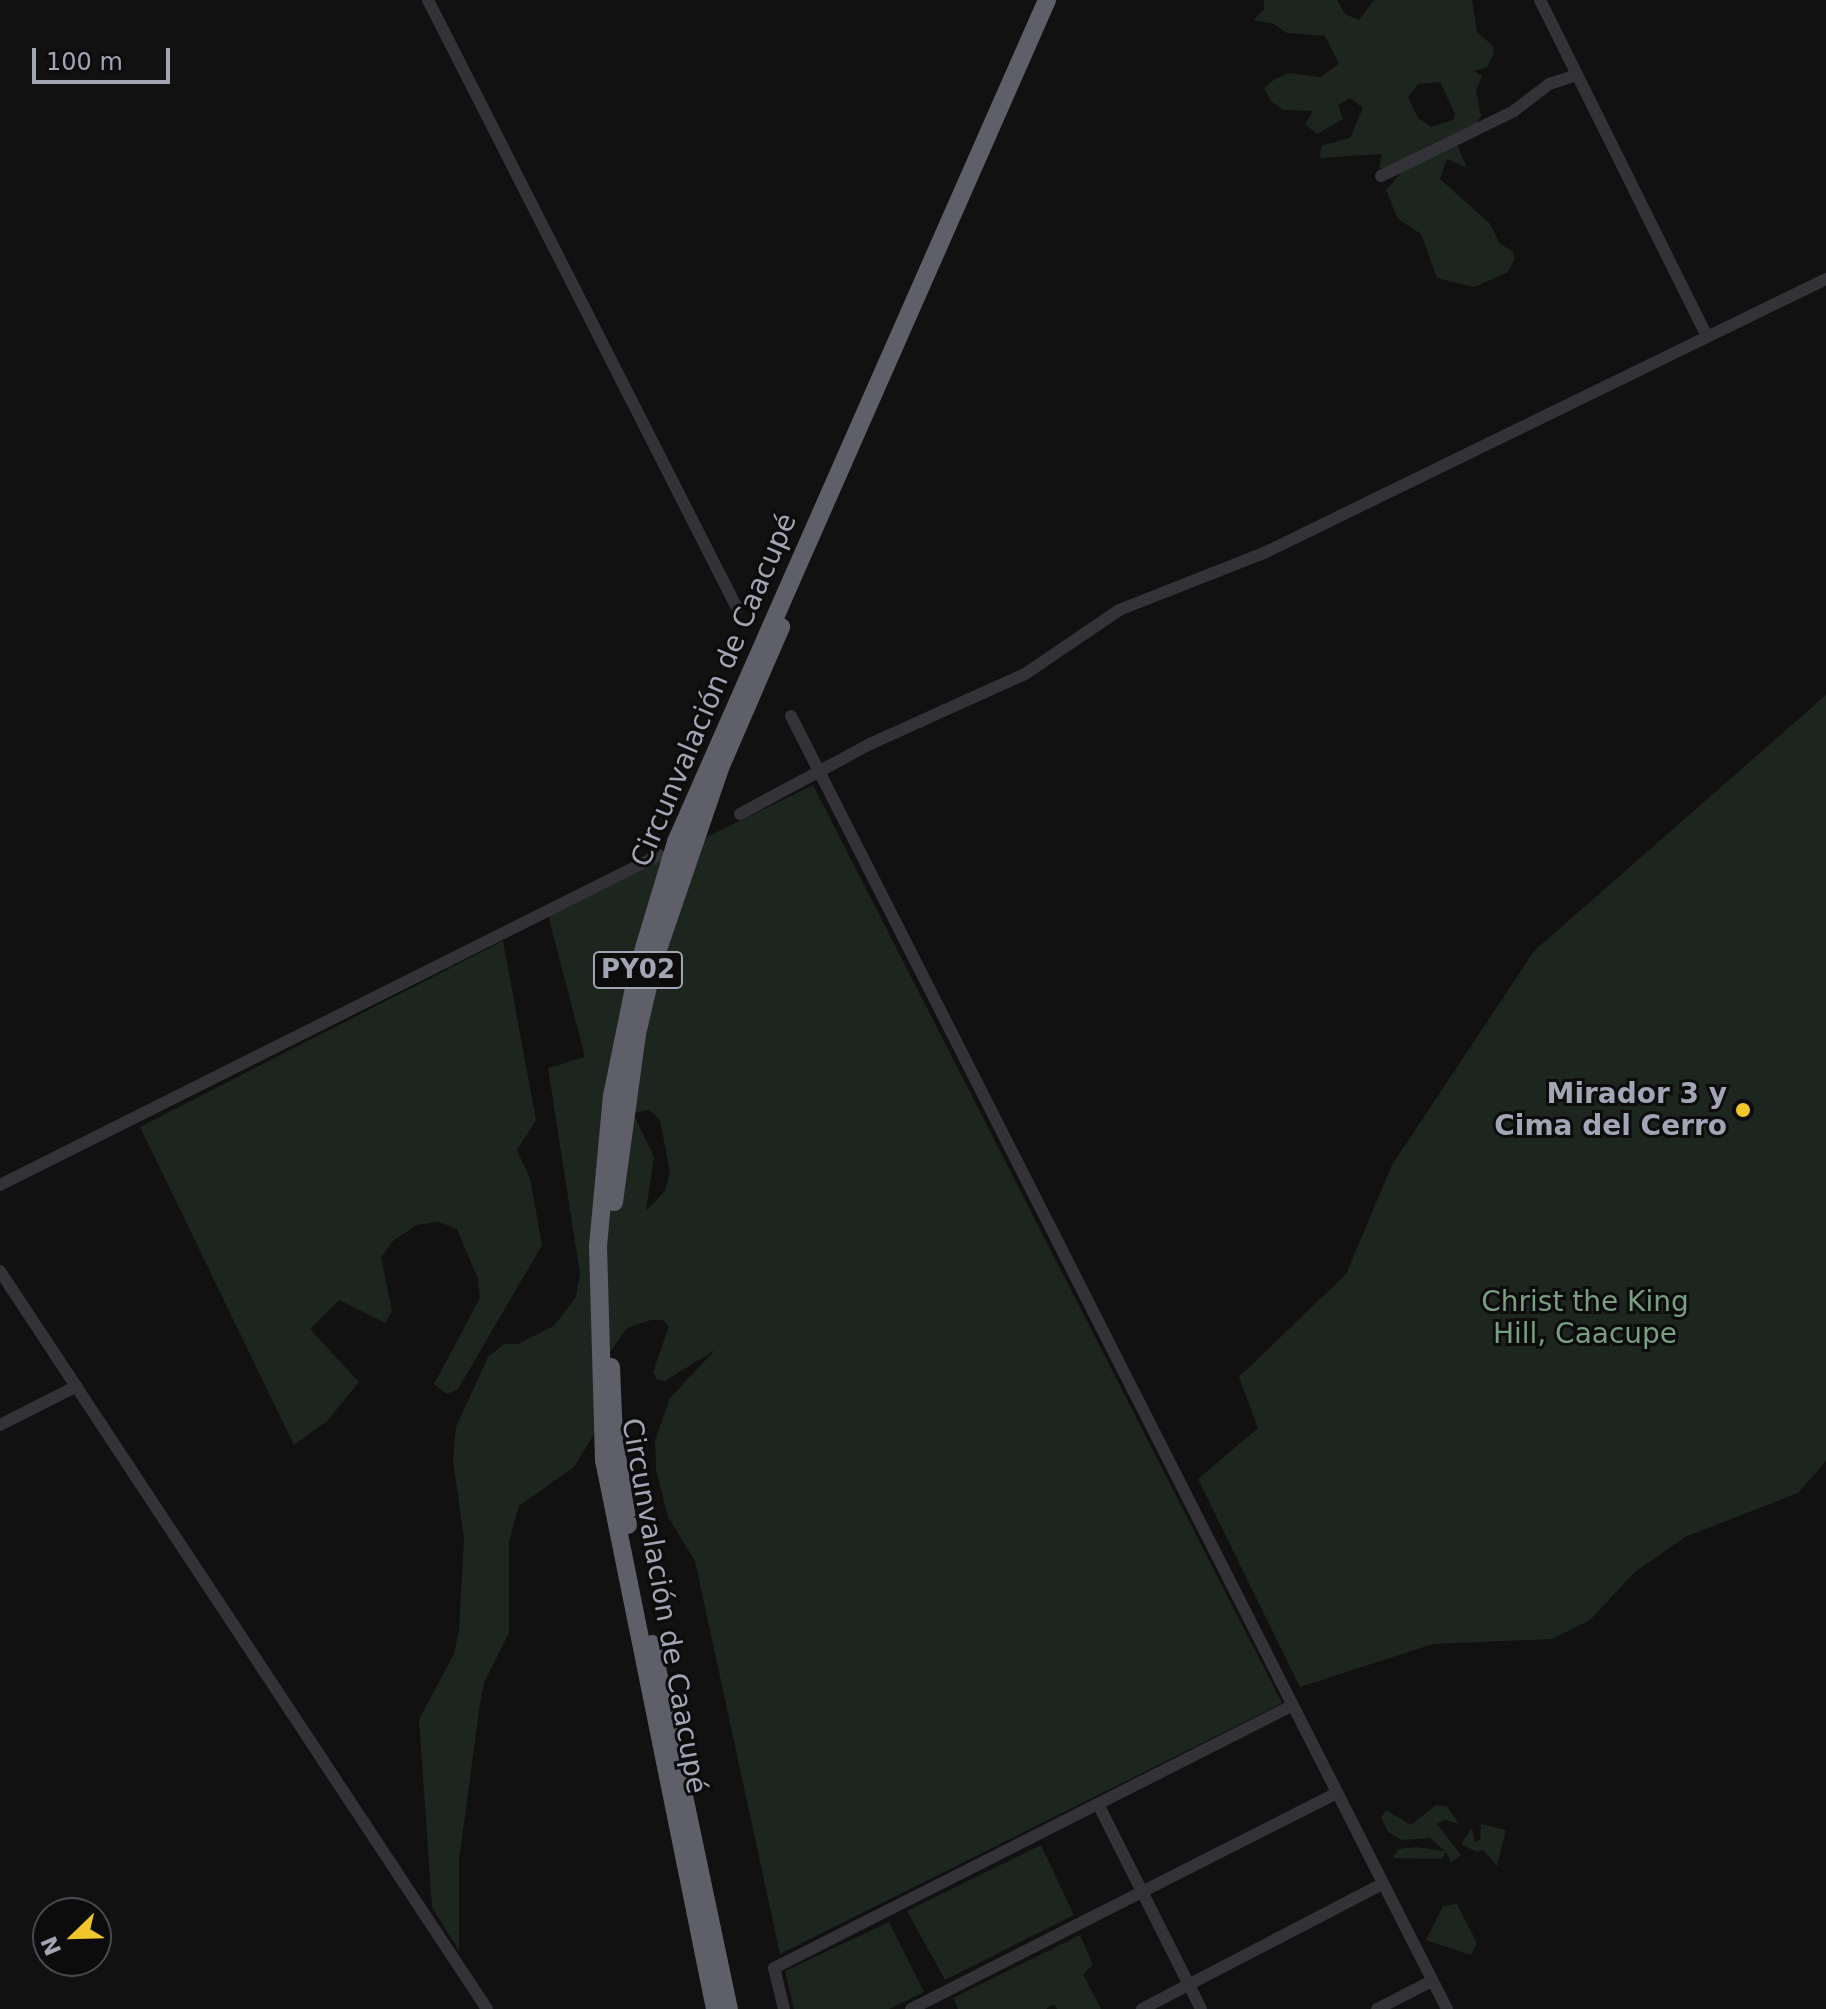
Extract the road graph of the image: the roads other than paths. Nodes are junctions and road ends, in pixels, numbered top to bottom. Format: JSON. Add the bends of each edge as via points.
{"nodes":[{"id":1,"x":428,"y":0,"type":"edge"},
{"id":2,"x":1047,"y":0,"type":"edge"},
{"id":3,"x":1060,"y":0,"type":"edge"},
{"id":4,"x":1540,"y":0,"type":"edge"},
{"id":5,"x":1577,"y":75,"type":"junction"},
{"id":6,"x":1381,"y":176,"type":"dead end"},
{"id":7,"x":1826,"y":279,"type":"edge"},
{"id":8,"x":1706,"y":335,"type":"junction"},
{"id":9,"x":737,"y":608,"type":"dead end"},
{"id":10,"x":791,"y":716,"type":"dead end"},
{"id":11,"x":820,"y":773,"type":"junction"},
{"id":12,"x":740,"y":814,"type":"dead end"},
{"id":13,"x":659,"y":855,"type":"dead end"},
{"id":14,"x":0,"y":1185,"type":"edge"},
{"id":15,"x":0,"y":1271,"type":"edge"},
{"id":16,"x":77,"y":1386,"type":"junction"},
{"id":17,"x":0,"y":1425,"type":"edge"},
{"id":18,"x":1291,"y":1706,"type":"junction"},
{"id":19,"x":1335,"y":1794,"type":"junction"},
{"id":20,"x":1098,"y":1804,"type":"junction"},
{"id":21,"x":1382,"y":1884,"type":"junction"},
{"id":22,"x":1144,"y":1893,"type":"junction"},
{"id":23,"x":1432,"y":1981,"type":"junction"},
{"id":24,"x":1189,"y":1984,"type":"junction"},
{"id":25,"x":487,"y":2009,"type":"edge"},
{"id":26,"x":715,"y":2009,"type":"edge"},
{"id":27,"x":729,"y":2009,"type":"edge"},
{"id":28,"x":784,"y":2009,"type":"edge"},
{"id":29,"x":911,"y":2009,"type":"edge"},
{"id":30,"x":1142,"y":2009,"type":"edge"},
{"id":31,"x":1201,"y":2009,"type":"edge"},
{"id":32,"x":1377,"y":2009,"type":"edge"},
{"id":33,"x":1447,"y":2009,"type":"edge"}],
"edges":[{"from":1,"to":9,"type":"street"},
{"from":2,"to":26,"type":"highway","name":"Circunvalación de Caacupé","number":"PY02","via":[[680,830],[638,968],[612,1096],[598,1246],[604,1460]]},
{"from":3,"to":27,"type":"highway","name":"Circunvalación de Caacupé","number":"PY02","via":[[720,768],[685,862],[637,1034],[611,1237],[614,1438]]},
{"from":4,"to":5,"type":"street"},
{"from":5,"to":6,"type":"street","via":[[1549,84],[1514,111]]},
{"from":5,"to":8,"type":"street"},
{"from":7,"to":8,"type":"street"},
{"from":8,"to":11,"type":"street","via":[[1264,553],[1119,610],[1025,674],[870,744]]},
{"from":10,"to":11,"type":"street"},
{"from":11,"to":12,"type":"street"},
{"from":11,"to":18,"type":"street","via":[[1202,1520]]},
{"from":13,"to":14,"type":"street"},
{"from":15,"to":16,"type":"street"},
{"from":16,"to":17,"type":"street"},
{"from":16,"to":25,"type":"street"},
{"from":18,"to":19,"type":"street"},
{"from":18,"to":20,"type":"street"},
{"from":19,"to":21,"type":"street"},
{"from":19,"to":22,"type":"street"},
{"from":20,"to":22,"type":"street"},
{"from":20,"to":28,"type":"street","via":[[774,1968]]},
{"from":21,"to":23,"type":"street"},
{"from":21,"to":24,"type":"street"},
{"from":22,"to":24,"type":"street"},
{"from":22,"to":29,"type":"street"},
{"from":23,"to":32,"type":"street"},
{"from":23,"to":33,"type":"street"},
{"from":24,"to":30,"type":"street"},
{"from":24,"to":31,"type":"street"}]}
